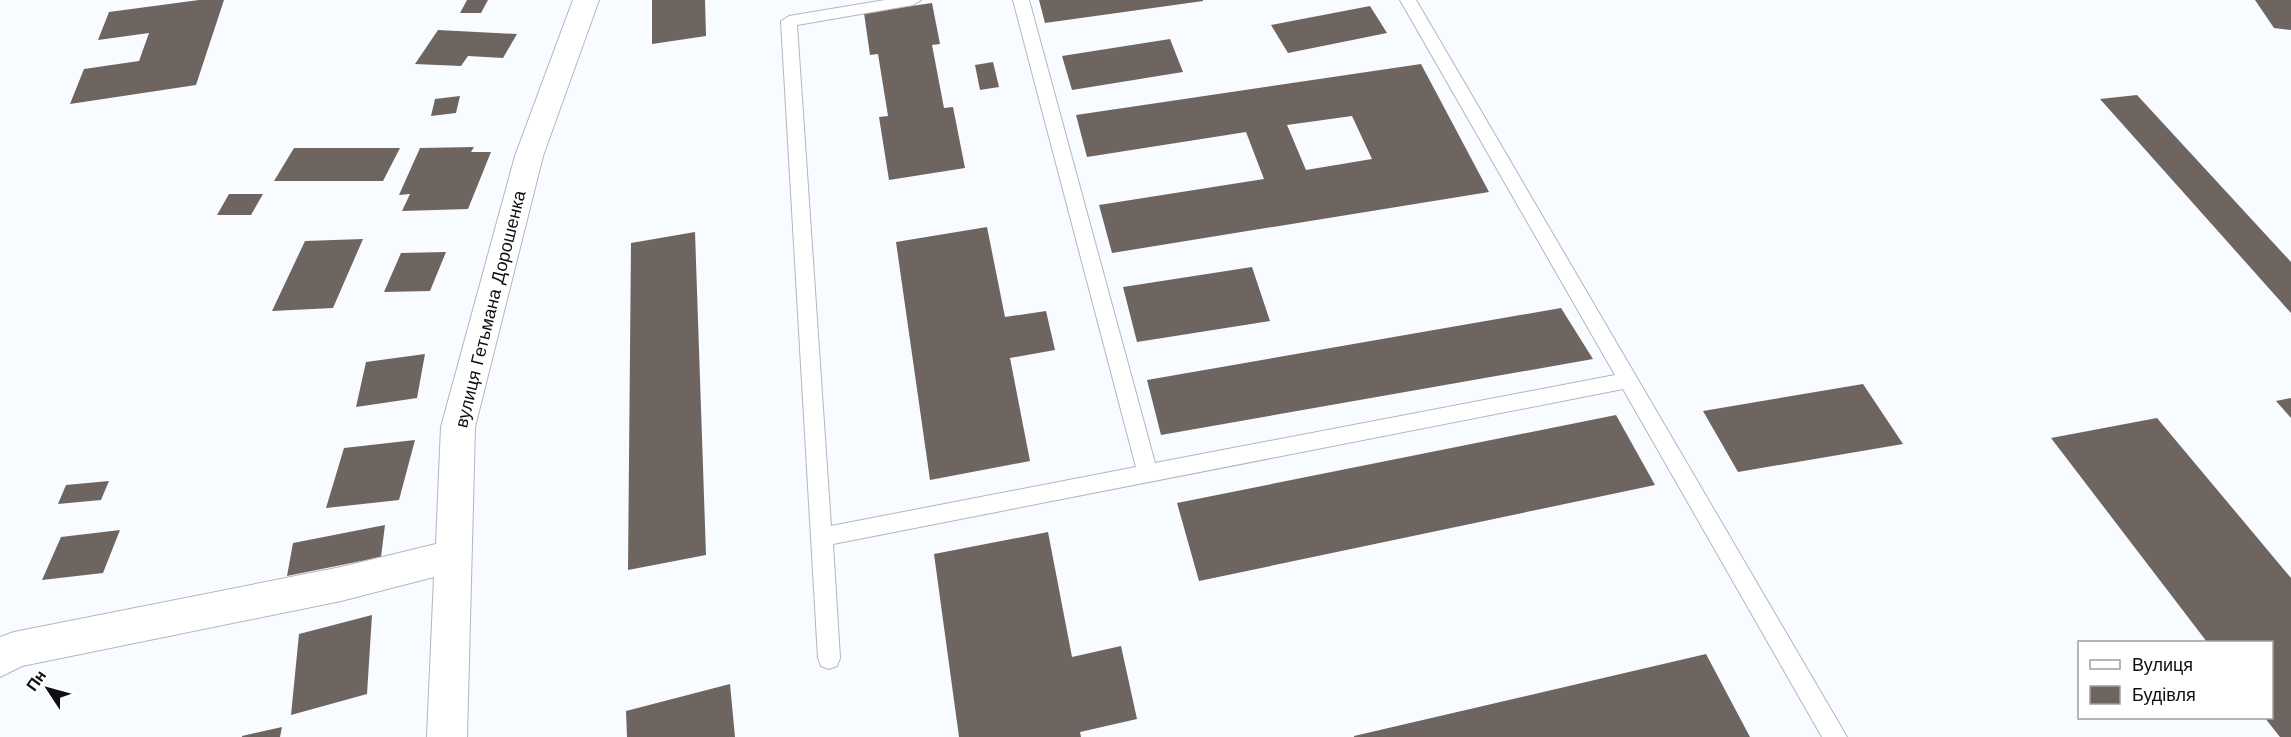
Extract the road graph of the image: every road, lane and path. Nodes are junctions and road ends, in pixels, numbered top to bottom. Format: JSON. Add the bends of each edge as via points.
{"nodes":[{"id":1,"x":586,"y":0,"type":"edge"},
{"id":2,"x":913,"y":0,"type":"edge"},
{"id":3,"x":1021,"y":0,"type":"edge"},
{"id":4,"x":1408,"y":0,"type":"edge"},
{"id":5,"x":1628,"y":380,"type":"junction"},
{"id":6,"x":1148,"y":474,"type":"junction"},
{"id":7,"x":821,"y":537,"type":"junction"},
{"id":8,"x":454,"y":556,"type":"junction"},
{"id":9,"x":829,"y":658,"type":"dead end"},
{"id":10,"x":0,"y":659,"type":"edge"},
{"id":11,"x":447,"y":737,"type":"edge"},
{"id":12,"x":1835,"y":737,"type":"edge"}],
"edges":[{"from":1,"to":8,"type":"street","name":"вулиця Гетьмана Дорошенка","via":[[530,156],[458,427]]},
{"from":2,"to":7,"type":"lane","via":[[789,21]]},
{"from":3,"to":6,"type":"lane"},
{"from":4,"to":5,"type":"lane"},
{"from":5,"to":6,"type":"lane"},
{"from":5,"to":12,"type":"lane"},
{"from":6,"to":7,"type":"lane"},
{"from":7,"to":9,"type":"lane"},
{"from":8,"to":10,"type":"street","via":[[341,584],[14,650]]},
{"from":8,"to":11,"type":"street","name":"вулиця Гетьмана Дорошенка"}]}
